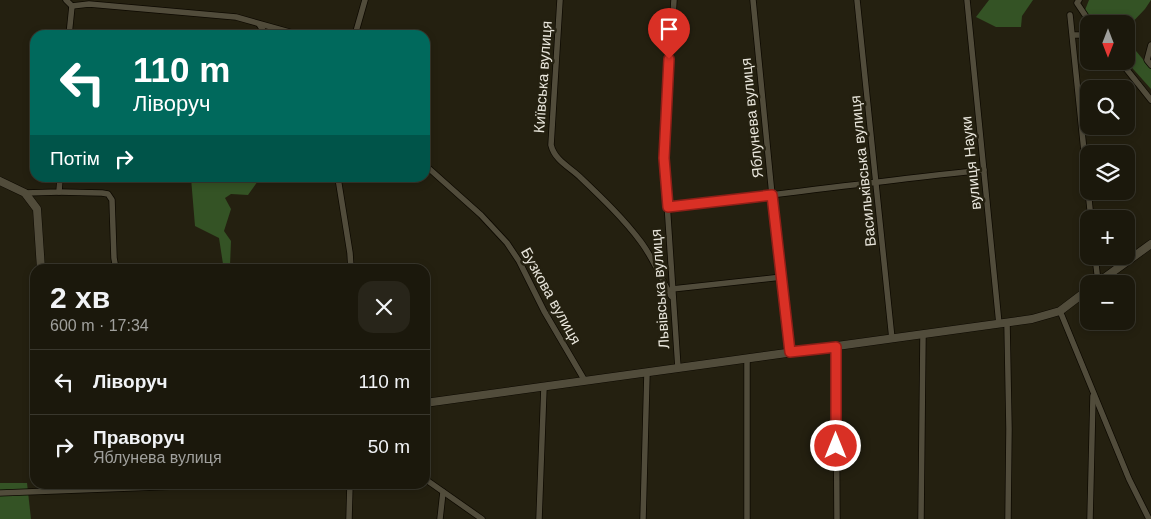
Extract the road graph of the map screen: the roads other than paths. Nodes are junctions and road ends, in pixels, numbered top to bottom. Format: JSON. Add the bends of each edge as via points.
{"nodes":[{"id":1,"x":66,"y":0,"type":"edge"},
{"id":2,"x":365,"y":0,"type":"edge"},
{"id":3,"x":560,"y":0,"type":"edge"},
{"id":4,"x":674,"y":0,"type":"edge"},
{"id":5,"x":753,"y":0,"type":"edge"},
{"id":6,"x":857,"y":0,"type":"edge"},
{"id":7,"x":967,"y":0,"type":"edge"},
{"id":8,"x":1078,"y":2,"type":"edge"},
{"id":9,"x":72,"y":6,"type":"junction"},
{"id":10,"x":1070,"y":15,"type":"dead end"},
{"id":11,"x":1086,"y":15,"type":"edge"},
{"id":12,"x":258,"y":24,"type":"junction"},
{"id":13,"x":70,"y":30,"type":"edge"},
{"id":14,"x":262,"y":30,"type":"edge"},
{"id":15,"x":281,"y":30,"type":"edge"},
{"id":16,"x":356,"y":30,"type":"edge"},
{"id":17,"x":1073,"y":35,"type":"junction"},
{"id":18,"x":1080,"y":35,"type":"edge"},
{"id":19,"x":1151,"y":45,"type":"edge"},
{"id":20,"x":1151,"y":65,"type":"edge"},
{"id":21,"x":1127,"y":70,"type":"edge"},
{"id":22,"x":1151,"y":100,"type":"edge"},
{"id":23,"x":430,"y":169,"type":"edge"},
{"id":24,"x":984,"y":170,"type":"junction"},
{"id":25,"x":0,"y":181,"type":"edge"},
{"id":26,"x":876,"y":181,"type":"junction"},
{"id":27,"x":59,"y":182,"type":"edge"},
{"id":28,"x":339,"y":182,"type":"edge"},
{"id":29,"x":58,"y":192,"type":"junction"},
{"id":30,"x":25,"y":193,"type":"junction"},
{"id":31,"x":772,"y":195,"type":"junction"},
{"id":32,"x":668,"y":207,"type":"junction"},
{"id":33,"x":1091,"y":210,"type":"edge"},
{"id":34,"x":1151,"y":244,"type":"edge"},
{"id":35,"x":42,"y":264,"type":"edge"},
{"id":36,"x":116,"y":264,"type":"edge"},
{"id":37,"x":351,"y":264,"type":"edge"},
{"id":38,"x":1108,"y":275,"type":"edge"},
{"id":39,"x":782,"y":277,"type":"junction"},
{"id":40,"x":672,"y":289,"type":"junction"},
{"id":41,"x":1080,"y":296,"type":"edge"},
{"id":42,"x":672,"y":298,"type":"junction"},
{"id":43,"x":1060,"y":310,"type":"junction"},
{"id":44,"x":1003,"y":323,"type":"junction"},
{"id":45,"x":923,"y":335,"type":"junction"},
{"id":46,"x":892,"y":339,"type":"junction"},
{"id":47,"x":836,"y":347,"type":"junction"},
{"id":48,"x":790,"y":352,"type":"junction"},
{"id":49,"x":747,"y":358,"type":"junction"},
{"id":50,"x":678,"y":368,"type":"junction"},
{"id":51,"x":646,"y":373,"type":"junction"},
{"id":52,"x":585,"y":381,"type":"junction"},
{"id":53,"x":544,"y":387,"type":"junction"},
{"id":54,"x":1093,"y":392,"type":"junction"},
{"id":55,"x":430,"y":402,"type":"edge"},
{"id":56,"x":430,"y":483,"type":"edge"},
{"id":57,"x":82,"y":489,"type":"edge"},
{"id":58,"x":350,"y":489,"type":"edge"},
{"id":59,"x":443,"y":492,"type":"junction"},
{"id":60,"x":0,"y":493,"type":"edge"},
{"id":61,"x":349,"y":519,"type":"edge"},
{"id":62,"x":440,"y":519,"type":"edge"},
{"id":63,"x":482,"y":519,"type":"edge"},
{"id":64,"x":539,"y":519,"type":"edge"},
{"id":65,"x":643,"y":519,"type":"edge"},
{"id":66,"x":747,"y":519,"type":"edge"},
{"id":67,"x":836,"y":519,"type":"edge"},
{"id":68,"x":921,"y":519,"type":"edge"},
{"id":69,"x":1008,"y":519,"type":"edge"},
{"id":70,"x":1090,"y":519,"type":"edge"},
{"id":71,"x":1149,"y":519,"type":"edge"}],
"edges":[{"from":1,"to":9,"type":"street"},
{"from":2,"to":16,"type":"street"},
{"from":3,"to":42,"type":"street","name":"Київська вулиця","via":[[553,152],[620,216],[642,243]]},
{"from":4,"to":32,"type":"street","name":"Львівська вулиця","via":[[664,158]]},
{"from":5,"to":31,"type":"street","name":"Яблунева вулиця"},
{"from":6,"to":26,"type":"street","name":"Васильківська вулиця"},
{"from":7,"to":24,"type":"street","name":"вулиця Науки"},
{"from":8,"to":11,"type":"street"},
{"from":9,"to":12,"type":"street","via":[[88,4],[236,17]]},
{"from":9,"to":13,"type":"street"},
{"from":10,"to":17,"type":"street"},
{"from":12,"to":14,"type":"street"},
{"from":12,"to":15,"type":"street"},
{"from":17,"to":18,"type":"street"},
{"from":17,"to":33,"type":"street"},
{"from":19,"to":20,"type":"street","via":[[1147,60]]},
{"from":21,"to":22,"type":"street"},
{"from":23,"to":52,"type":"street","name":"Бузкова вулиця","via":[[482,215],[507,243]]},
{"from":24,"to":26,"type":"street"},
{"from":24,"to":44,"type":"street","name":"вулиця Науки"},
{"from":25,"to":30,"type":"street"},
{"from":26,"to":31,"type":"street"},
{"from":26,"to":46,"type":"street","name":"Васильківська вулиця"},
{"from":27,"to":29,"type":"street"},
{"from":28,"to":37,"type":"street"},
{"from":29,"to":30,"type":"street"},
{"from":29,"to":36,"type":"street","via":[[108,194],[112,200]]},
{"from":30,"to":35,"type":"street","via":[[37,209]]},
{"from":31,"to":32,"type":"street"},
{"from":31,"to":39,"type":"street","name":"Яблунева вулиця"},
{"from":32,"to":40,"type":"street","name":"Львівська вулиця"},
{"from":34,"to":38,"type":"street"},
{"from":39,"to":40,"type":"street"},
{"from":39,"to":48,"type":"street","name":"Яблунева вулиця"},
{"from":40,"to":42,"type":"street","name":"Львівська вулиця"},
{"from":41,"to":43,"type":"street"},
{"from":42,"to":50,"type":"street","name":"Львівська вулиця"},
{"from":43,"to":44,"type":"street","via":[[1032,319]]},
{"from":43,"to":54,"type":"street"},
{"from":44,"to":45,"type":"street"},
{"from":44,"to":69,"type":"street","name":"вулиця Науки","via":[[1009,429]]},
{"from":45,"to":46,"type":"street"},
{"from":45,"to":68,"type":"street"},
{"from":46,"to":47,"type":"street"},
{"from":47,"to":48,"type":"street"},
{"from":47,"to":67,"type":"street"},
{"from":48,"to":49,"type":"street"},
{"from":49,"to":50,"type":"street"},
{"from":49,"to":66,"type":"street"},
{"from":50,"to":51,"type":"street"},
{"from":51,"to":52,"type":"street"},
{"from":51,"to":65,"type":"street"},
{"from":52,"to":53,"type":"street"},
{"from":53,"to":55,"type":"street"},
{"from":53,"to":64,"type":"street"},
{"from":54,"to":70,"type":"street"},
{"from":54,"to":71,"type":"street"},
{"from":56,"to":59,"type":"street"},
{"from":57,"to":60,"type":"street"},
{"from":58,"to":61,"type":"street"},
{"from":59,"to":62,"type":"street"},
{"from":59,"to":63,"type":"street"}]}
